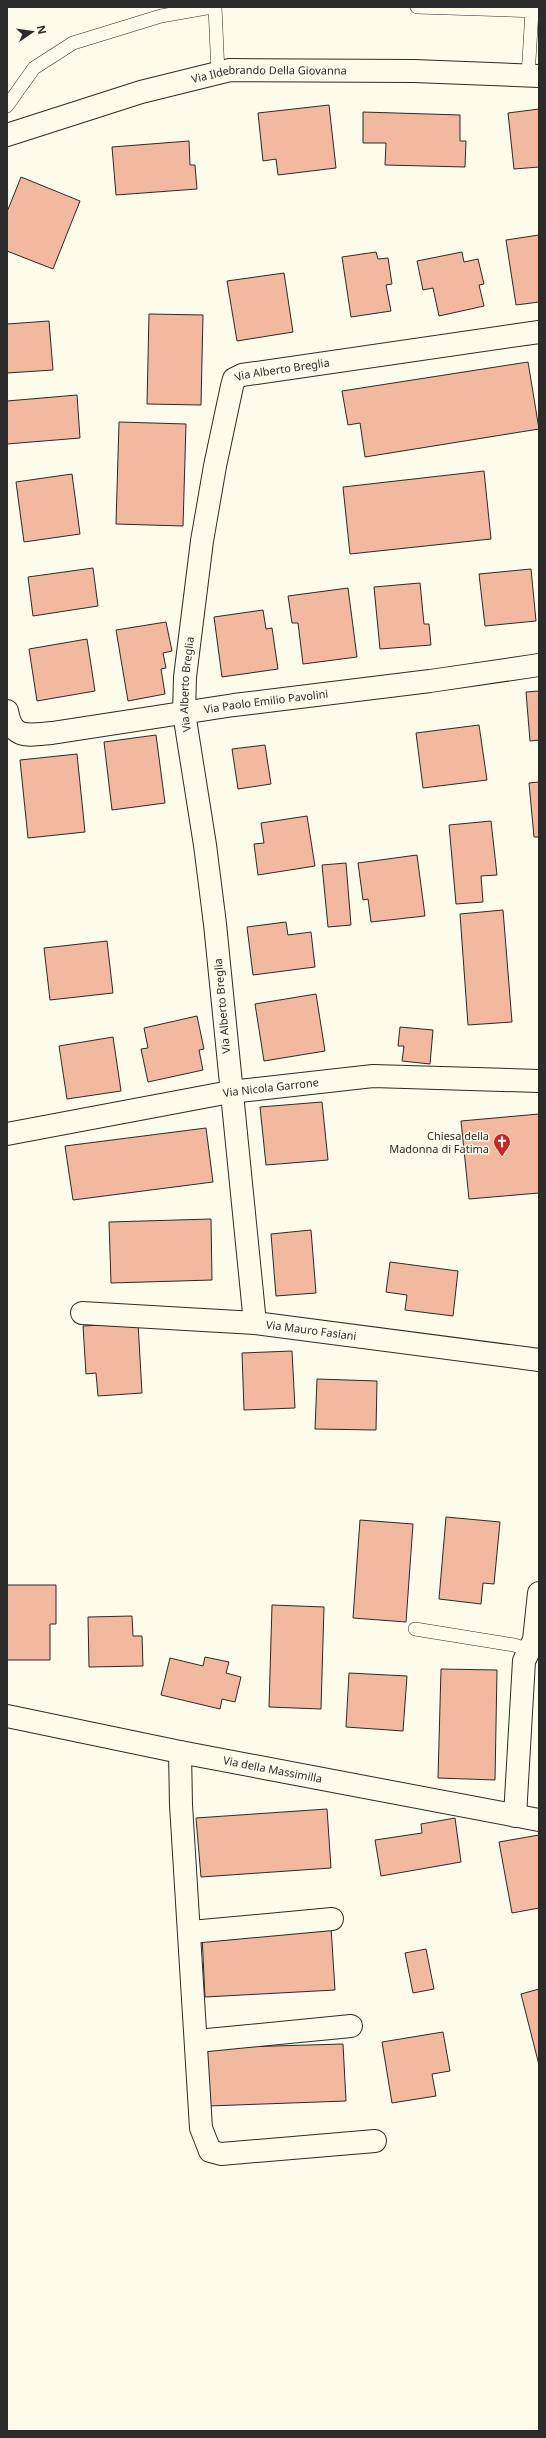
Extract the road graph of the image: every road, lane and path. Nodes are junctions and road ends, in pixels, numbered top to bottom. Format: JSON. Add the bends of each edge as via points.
{"nodes":[{"id":1,"x":214,"y":7,"type":"edge"},
{"id":2,"x":416,"y":7,"type":"edge"},
{"id":3,"x":536,"y":11,"type":"edge"},
{"id":4,"x":218,"y":73,"type":"junction"},
{"id":5,"x":534,"y":76,"type":"edge"},
{"id":6,"x":7,"y":106,"type":"edge"},
{"id":7,"x":7,"y":135,"type":"edge"},
{"id":8,"x":539,"y":332,"type":"edge"},
{"id":9,"x":539,"y":665,"type":"edge"},
{"id":10,"x":7,"y":711,"type":"edge"},
{"id":11,"x":184,"y":713,"type":"junction"},
{"id":12,"x":539,"y":1081,"type":"edge"},
{"id":13,"x":230,"y":1092,"type":"junction"},
{"id":14,"x":7,"y":1134,"type":"edge"},
{"id":15,"x":82,"y":1313,"type":"dead end"},
{"id":16,"x":255,"y":1323,"type":"junction"},
{"id":17,"x":539,"y":1360,"type":"edge"},
{"id":18,"x":539,"y":1593,"type":"edge"},
{"id":19,"x":415,"y":1629,"type":"dead end"},
{"id":20,"x":529,"y":1650,"type":"junction"},
{"id":21,"x":7,"y":1716,"type":"edge"},
{"id":22,"x":180,"y":1752,"type":"junction"},
{"id":23,"x":515,"y":1816,"type":"junction"},
{"id":24,"x":539,"y":1820,"type":"edge"},
{"id":25,"x":332,"y":1919,"type":"dead end"},
{"id":26,"x":191,"y":1932,"type":"junction"},
{"id":27,"x":351,"y":2026,"type":"dead end"},
{"id":28,"x":197,"y":2041,"type":"junction"},
{"id":29,"x":375,"y":2141,"type":"dead end"}],
"edges":[{"from":1,"to":4,"type":"lane"},
{"from":1,"to":6,"type":"lane","via":[[161,16],[73,43],[34,68]]},
{"from":2,"to":3,"type":"lane"},
{"from":3,"to":5,"type":"lane"},
{"from":4,"to":5,"type":"street","name":"Via Ildebrando Della Giovanna","via":[[230,70],[414,71]]},
{"from":4,"to":7,"type":"street","name":"Via Ildebrando Della Giovanna","via":[[141,92]]},
{"from":8,"to":11,"type":"street","name":"Via Alberto Breglia","via":[[242,374],[234,379],[225,413],[202,541],[185,677]]},
{"from":9,"to":11,"type":"street","name":"Via Paolo Emilio Pavolini"},
{"from":10,"to":11,"type":"street","name":"Via Paolo Emilio Pavolini","via":[[12,728],[16,732],[34,734],[87,730]]},
{"from":11,"to":13,"type":"street","name":"Via Alberto Breglia","via":[[205,845]]},
{"from":12,"to":13,"type":"street","name":"Via Nicola Garrone","via":[[373,1076]]},
{"from":13,"to":14,"type":"street","name":"Via Nicola Garrone"},
{"from":13,"to":16,"type":"street","name":"Via Alberto Breglia"},
{"from":15,"to":16,"type":"street","name":"Via Mauro Fasiani"},
{"from":16,"to":17,"type":"street","name":"Via Mauro Fasiani"},
{"from":18,"to":20,"type":"street","via":[[534,1640]]},
{"from":19,"to":20,"type":"lane","via":[[514,1645]]},
{"from":20,"to":23,"type":"street","via":[[524,1661]]},
{"from":21,"to":22,"type":"street","name":"Via della Massimilla"},
{"from":22,"to":23,"type":"street","name":"Via della Massimilla"},
{"from":22,"to":26,"type":"street","via":[[181,1805]]},
{"from":23,"to":24,"type":"street","name":"Via della Massimilla"},
{"from":25,"to":26,"type":"street"},
{"from":26,"to":28,"type":"street"},
{"from":27,"to":28,"type":"street"},
{"from":28,"to":29,"type":"street","via":[[201,2128],[210,2151],[221,2154]]}]}
